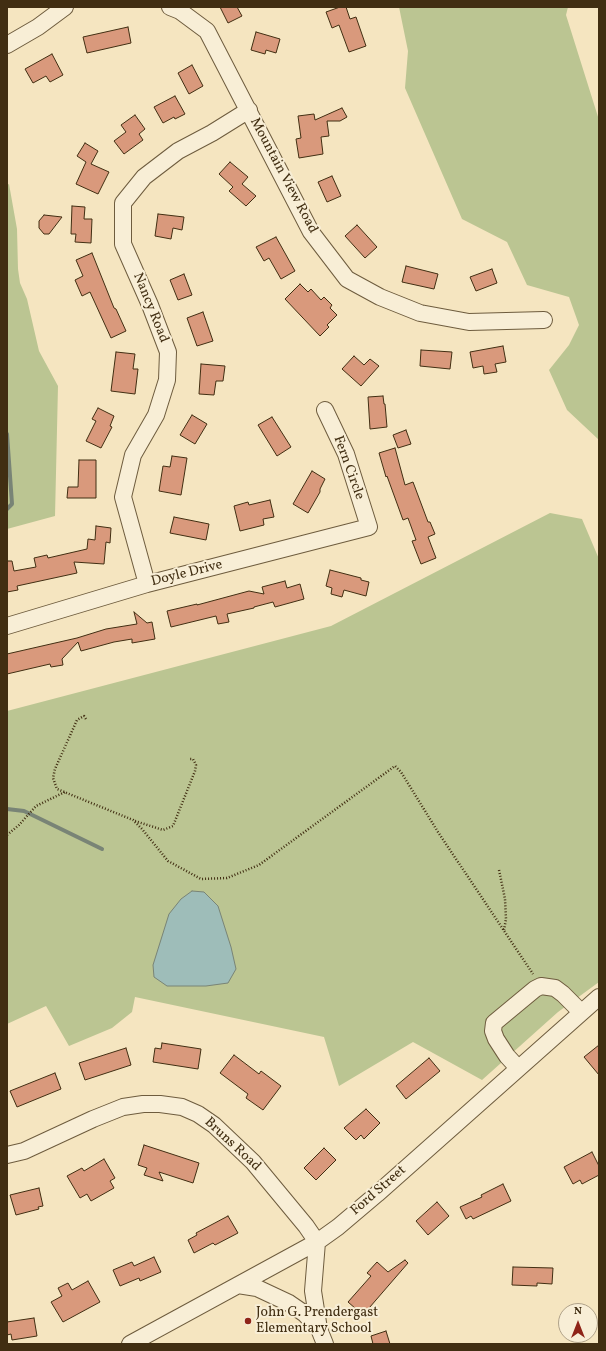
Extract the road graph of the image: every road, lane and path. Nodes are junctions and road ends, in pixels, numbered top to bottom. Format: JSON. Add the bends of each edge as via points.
{"nodes":[{"id":1,"x":65,"y":7,"type":"edge"},
{"id":2,"x":170,"y":7,"type":"edge"},
{"id":3,"x":7,"y":44,"type":"edge"},
{"id":4,"x":249,"y":110,"type":"junction"},
{"id":5,"x":544,"y":320,"type":"dead end"},
{"id":6,"x":326,"y":410,"type":"dead end"},
{"id":7,"x":369,"y":527,"type":"joint"},
{"id":8,"x":147,"y":584,"type":"junction"},
{"id":9,"x":7,"y":626,"type":"edge"},
{"id":10,"x":86,"y":719,"type":"dead end"},
{"id":11,"x":190,"y":759,"type":"dead end"},
{"id":12,"x":66,"y":792,"type":"junction"},
{"id":13,"x":133,"y":820,"type":"junction"},
{"id":14,"x":7,"y":835,"type":"edge"},
{"id":15,"x":499,"y":870,"type":"dead end"},
{"id":16,"x":504,"y":930,"type":"junction"},
{"id":17,"x":541,"y":986,"type":"junction"},
{"id":18,"x":599,"y":996,"type":"edge"},
{"id":19,"x":582,"y":1012,"type":"junction"},
{"id":20,"x":518,"y":1068,"type":"junction"},
{"id":21,"x":7,"y":1155,"type":"edge"},
{"id":22,"x":317,"y":1242,"type":"junction"},
{"id":23,"x":238,"y":1286,"type":"junction"},
{"id":24,"x":319,"y":1329,"type":"junction"},
{"id":25,"x":130,"y":1344,"type":"edge"},
{"id":26,"x":325,"y":1344,"type":"edge"}],
"edges":[{"from":1,"to":3,"type":"street","via":[[38,27]]},
{"from":2,"to":4,"type":"street","name":"Mountain View Road","via":[[180,11],[207,31]]},
{"from":4,"to":5,"type":"street","name":"Mountain View Road","via":[[311,232],[348,279],[380,297],[420,313],[469,322]]},
{"from":4,"to":8,"type":"street","name":"Nancy Road","via":[[178,151],[144,177],[124,203],[123,244],[168,352],[167,380],[156,415],[133,455],[123,497]]},
{"from":6,"to":7,"type":"street","name":"Fern Circle","via":[[346,454]]},
{"from":7,"to":8,"type":"street","name":"Doyle Drive"},
{"from":8,"to":9,"type":"street","name":"Doyle Drive"},
{"from":10,"to":12,"type":"path","via":[[84,716],[77,720],[53,778],[57,789]]},
{"from":11,"to":13,"type":"path","via":[[193,758],[196,765],[195,771],[173,826],[163,830]]},
{"from":12,"to":13,"type":"path"},
{"from":12,"to":14,"type":"path","via":[[36,806],[20,825]]},
{"from":13,"to":16,"type":"path","via":[[168,861],[201,879],[227,878],[259,865],[395,766]]},
{"from":15,"to":16,"type":"path","via":[[505,899]]},
{"from":16,"to":17,"type":"path"},
{"from":17,"to":19,"type":"street","via":[[555,988]]},
{"from":17,"to":20,"type":"street","via":[[494,1023],[496,1039]]},
{"from":18,"to":19,"type":"street","name":"Ford Street"},
{"from":19,"to":20,"type":"street","name":"Ford Street"},
{"from":20,"to":22,"type":"street","name":"Ford Street","via":[[377,1194]]},
{"from":21,"to":22,"type":"street","name":"Bruns Road","via":[[24,1151],[124,1107],[160,1104],[182,1108],[198,1114],[214,1125],[253,1162]]},
{"from":22,"to":23,"type":"street","name":"Ford Street"},
{"from":22,"to":24,"type":"street","via":[[313,1291]]},
{"from":23,"to":24,"type":"street","via":[[257,1288],[290,1303]]},
{"from":23,"to":25,"type":"street","name":"Ford Street"},
{"from":24,"to":26,"type":"street"}]}
